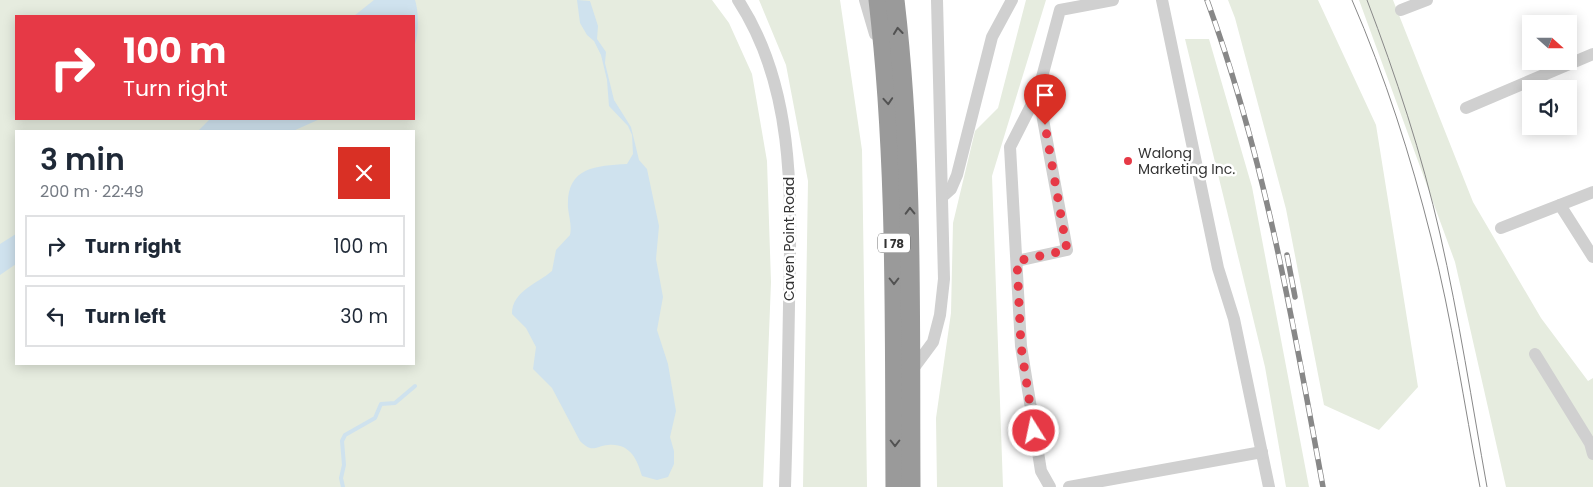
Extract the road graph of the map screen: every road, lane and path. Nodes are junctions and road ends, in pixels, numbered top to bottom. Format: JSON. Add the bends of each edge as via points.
{"nodes":[{"id":1,"x":738,"y":0,"type":"edge"},
{"id":2,"x":865,"y":0,"type":"edge"},
{"id":3,"x":878,"y":0,"type":"edge"},
{"id":4,"x":895,"y":0,"type":"edge"},
{"id":5,"x":937,"y":0,"type":"edge"},
{"id":6,"x":1012,"y":0,"type":"edge"},
{"id":7,"x":1113,"y":0,"type":"edge"},
{"id":8,"x":1162,"y":0,"type":"edge"},
{"id":9,"x":1427,"y":0,"type":"edge"},
{"id":10,"x":1401,"y":10,"type":"dead end"},
{"id":11,"x":1593,"y":54,"type":"edge"},
{"id":12,"x":887,"y":78,"type":"junction"},
{"id":13,"x":1038,"y":92,"type":"junction"},
{"id":14,"x":1466,"y":108,"type":"dead end"},
{"id":15,"x":1593,"y":192,"type":"edge"},
{"id":16,"x":942,"y":197,"type":"junction"},
{"id":17,"x":1560,"y":205,"type":"junction"},
{"id":18,"x":1501,"y":228,"type":"dead end"},
{"id":19,"x":1593,"y":257,"type":"edge"},
{"id":20,"x":1017,"y":261,"type":"junction"},
{"id":21,"x":1535,"y":354,"type":"dead end"},
{"id":22,"x":910,"y":373,"type":"junction"},
{"id":23,"x":1262,"y":452,"type":"junction"},
{"id":24,"x":1593,"y":454,"type":"edge"},
{"id":25,"x":785,"y":487,"type":"edge"},
{"id":26,"x":895,"y":487,"type":"edge"},
{"id":27,"x":911,"y":487,"type":"edge"},
{"id":28,"x":1050,"y":487,"type":"edge"},
{"id":29,"x":1069,"y":487,"type":"edge"},
{"id":30,"x":1269,"y":487,"type":"edge"}],
"edges":[{"from":1,"to":25,"type":"street","name":"Caven Point Road","via":[[762,46],[776,84],[790,181]]},
{"from":2,"to":12,"type":"street"},
{"from":3,"to":12,"type":"highway","number":"I 78"},
{"from":22,"to":4,"type":"highway","number":"I 78","one_way":true,"via":[[908,161]]},
{"from":5,"to":16,"type":"street"},
{"from":6,"to":16,"type":"street","via":[[992,37],[956,176],[951,189]]},
{"from":7,"to":13,"type":"street","via":[[1060,10]]},
{"from":8,"to":23,"type":"street","via":[[1218,268],[1234,319]]},
{"from":9,"to":10,"type":"street"},
{"from":11,"to":14,"type":"street"},
{"from":12,"to":26,"type":"highway","number":"I 78","one_way":true,"via":[[894,212]]},
{"from":13,"to":20,"type":"street","via":[[1010,147]]},
{"from":13,"to":20,"type":"street","via":[[1067,250]]},
{"from":15,"to":17,"type":"street"},
{"from":16,"to":22,"type":"street","via":[[944,279],[940,315],[933,342]]},
{"from":17,"to":18,"type":"street"},
{"from":17,"to":19,"type":"street"},
{"from":20,"to":28,"type":"street","via":[[1025,374],[1041,471]]},
{"from":21,"to":24,"type":"street","via":[[1590,443]]},
{"from":22,"to":27,"type":"highway","number":"I 78"},
{"from":23,"to":29,"type":"street"},
{"from":23,"to":30,"type":"street"}]}
